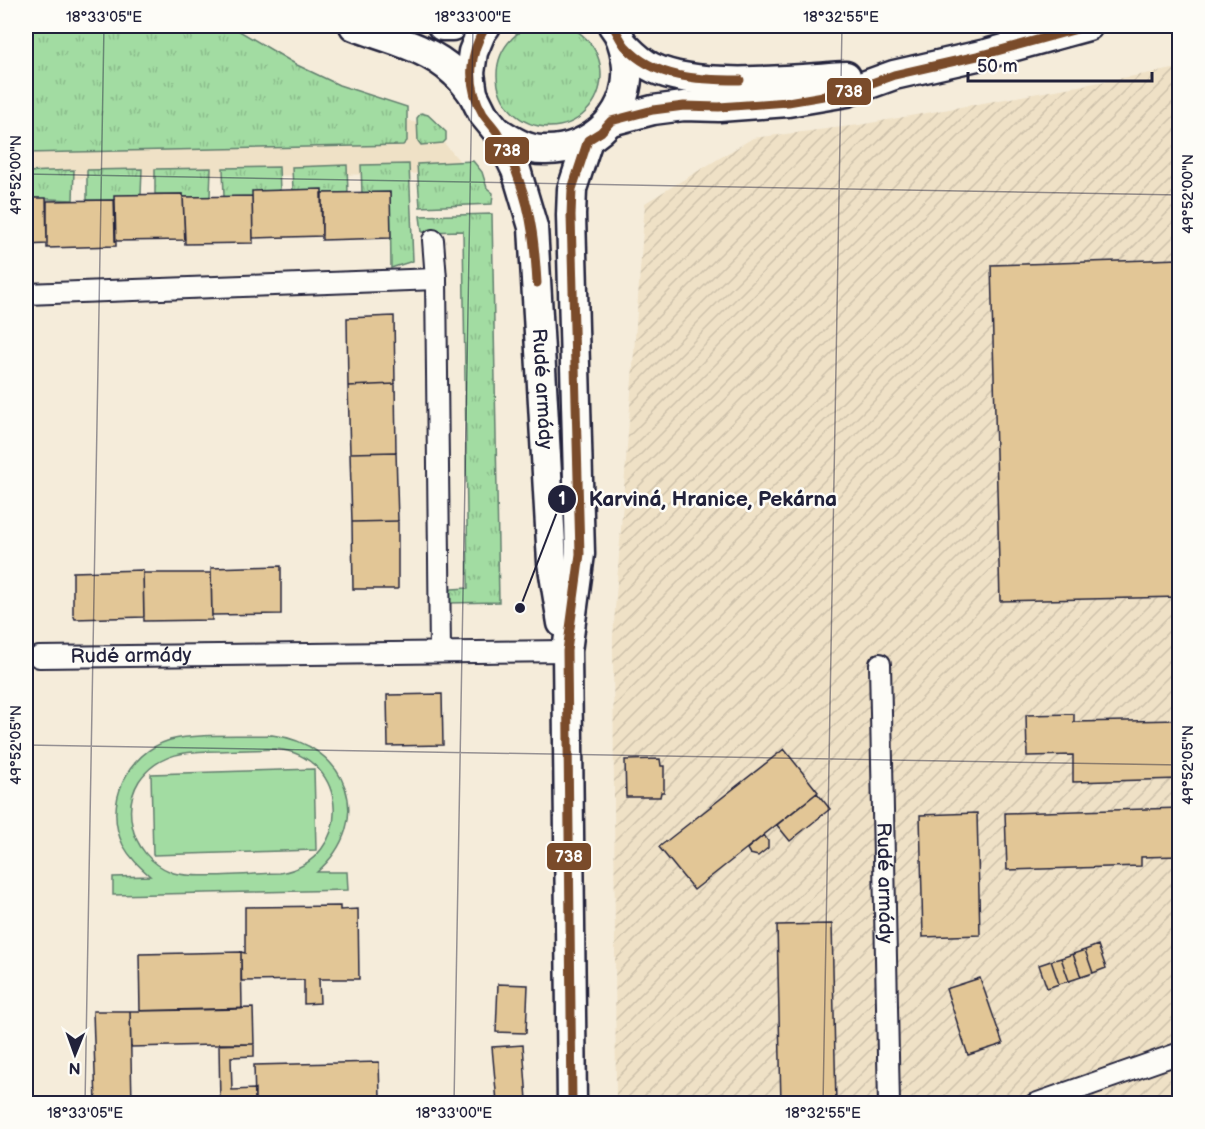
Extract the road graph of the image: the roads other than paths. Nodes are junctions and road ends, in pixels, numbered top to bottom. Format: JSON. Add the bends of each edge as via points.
{"nodes":[{"id":1,"x":354,"y":26,"type":"edge"},
{"id":2,"x":442,"y":26,"type":"edge"},
{"id":3,"x":452,"y":26,"type":"edge"},
{"id":4,"x":486,"y":26,"type":"edge"},
{"id":5,"x":1088,"y":26,"type":"edge"},
{"id":6,"x":618,"y":35,"type":"edge"},
{"id":7,"x":894,"y":75,"type":"junction"},
{"id":8,"x":474,"y":94,"type":"junction"},
{"id":9,"x":611,"y":121,"type":"junction"},
{"id":10,"x":497,"y":131,"type":"junction"},
{"id":11,"x":588,"y":140,"type":"junction"},
{"id":12,"x":434,"y":240,"type":"dead end"},
{"id":13,"x":436,"y":279,"type":"junction"},
{"id":14,"x":26,"y":294,"type":"edge"},
{"id":15,"x":567,"y":651,"type":"junction"},
{"id":16,"x":440,"y":652,"type":"junction"},
{"id":17,"x":39,"y":657,"type":"dead end"},
{"id":18,"x":880,"y":663,"type":"dead end"},
{"id":19,"x":1179,"y":1053,"type":"edge"},
{"id":20,"x":572,"y":1104,"type":"edge"},
{"id":21,"x":889,"y":1104,"type":"edge"},
{"id":22,"x":1035,"y":1104,"type":"edge"}],
"edges":[{"from":1,"to":8,"type":"main road","via":[[411,45],[437,59]]},
{"from":2,"to":3,"type":"main road"},
{"from":4,"to":8,"type":"main road","name":"Rudé armády","via":[[473,52],[470,74]]},
{"from":5,"to":7,"type":"main road"},
{"from":6,"to":7,"type":"main road","via":[[639,59],[653,68],[703,80]]},
{"from":6,"to":9,"type":"main road","name":"Rudé armády","via":[[628,71],[624,98]]},
{"from":7,"to":9,"type":"main road","via":[[847,92],[788,102],[684,106]]},
{"from":8,"to":10,"type":"main road","name":"Rudé armády"},
{"from":9,"to":11,"type":"main road","name":"Rudé armády"},
{"from":10,"to":11,"type":"main road","name":"Rudé armády","via":[[518,144],[541,150],[566,149]]},
{"from":10,"to":15,"type":"main road","name":"Rudé armády","via":[[516,170],[533,227],[552,562]]},
{"from":11,"to":15,"type":"main road","name":"Rudé armády","via":[[572,189],[580,554]]},
{"from":12,"to":13,"type":"street"},
{"from":13,"to":14,"type":"street"},
{"from":13,"to":16,"type":"street"},
{"from":15,"to":16,"type":"street","name":"Rudé armády"},
{"from":15,"to":20,"type":"main road","name":"Rudé armády"},
{"from":16,"to":17,"type":"street","name":"Rudé armády"},
{"from":18,"to":21,"type":"street","name":"Rudé armády"},
{"from":19,"to":22,"type":"street"}]}
